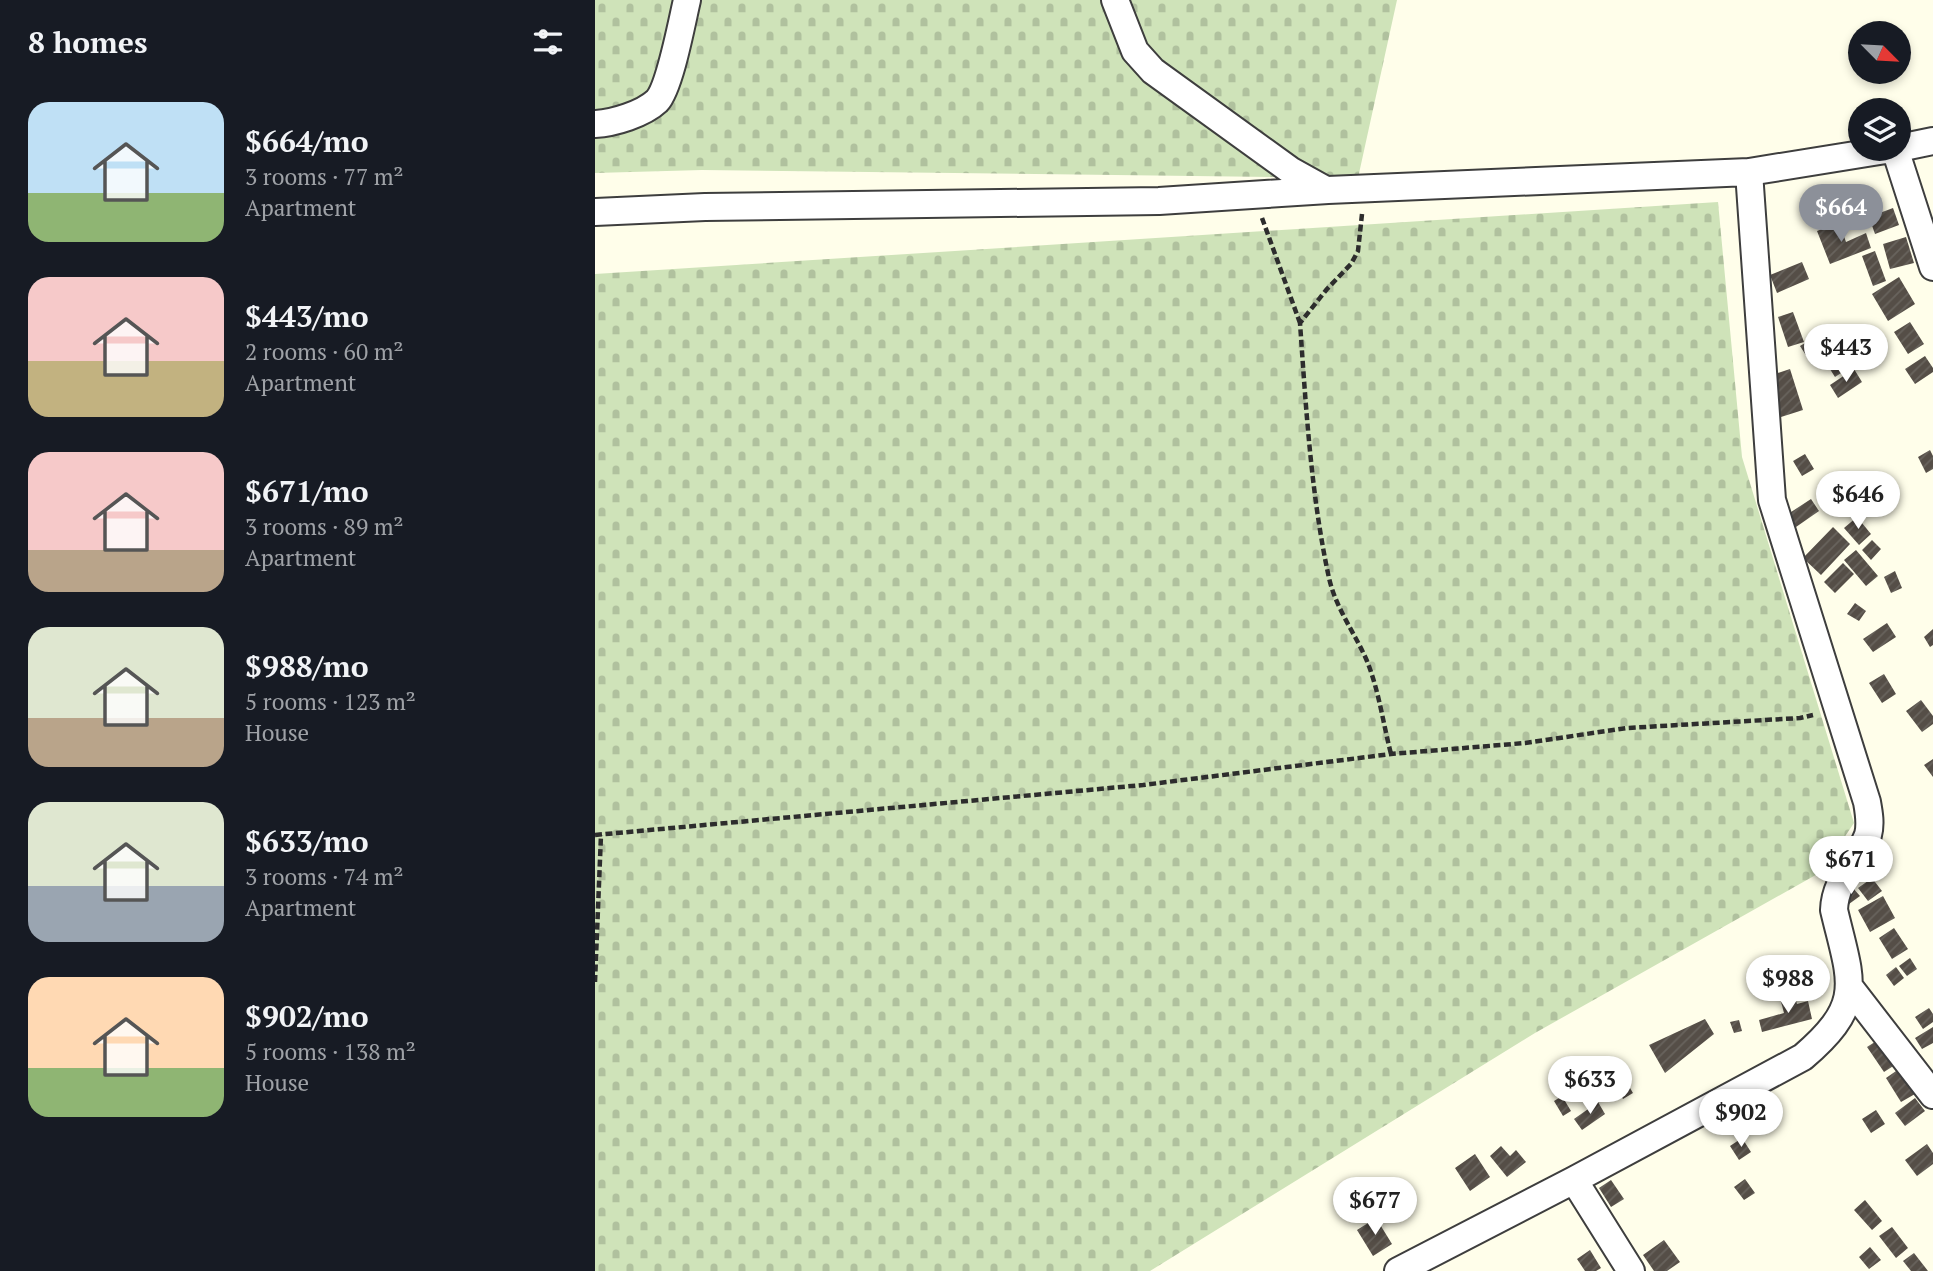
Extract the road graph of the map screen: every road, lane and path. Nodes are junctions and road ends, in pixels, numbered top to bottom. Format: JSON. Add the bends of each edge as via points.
{"nodes":[{"id":1,"x":687,"y":0,"type":"edge"},
{"id":2,"x":1115,"y":0,"type":"edge"},
{"id":3,"x":595,"y":124,"type":"edge"},
{"id":4,"x":1933,"y":141,"type":"edge"},
{"id":5,"x":1911,"y":145,"type":"edge"},
{"id":6,"x":1848,"y":156,"type":"edge"},
{"id":7,"x":1899,"y":161,"type":"edge"},
{"id":8,"x":1749,"y":172,"type":"junction"},
{"id":9,"x":1364,"y":189,"type":"junction"},
{"id":10,"x":1328,"y":190,"type":"junction"},
{"id":11,"x":1253,"y":194,"type":"junction"},
{"id":12,"x":595,"y":212,"type":"edge"},
{"id":13,"x":1933,"y":267,"type":"edge"},
{"id":14,"x":1300,"y":323,"type":"junction"},
{"id":15,"x":1838,"y":709,"type":"junction"},
{"id":16,"x":1391,"y":754,"type":"junction"},
{"id":17,"x":598,"y":835,"type":"edge"},
{"id":18,"x":595,"y":982,"type":"edge"},
{"id":19,"x":1850,"y":989,"type":"junction"},
{"id":20,"x":1933,"y":1095,"type":"edge"},
{"id":21,"x":1574,"y":1180,"type":"junction"},
{"id":22,"x":1404,"y":1269,"type":"edge"},
{"id":23,"x":1631,"y":1271,"type":"edge"}],
"edges":[{"from":1,"to":3,"type":"street","via":[[658,100],[636,113]]},
{"from":2,"to":10,"type":"street","via":[[1135,51],[1153,71],[1290,170]]},
{"from":4,"to":5,"type":"street"},
{"from":6,"to":8,"type":"street"},
{"from":7,"to":13,"type":"street"},
{"from":8,"to":9,"type":"street"},
{"from":8,"to":15,"type":"street","via":[[1772,500]]},
{"from":9,"to":10,"type":"street"},
{"from":9,"to":14,"type":"path","via":[[1358,251]]},
{"from":10,"to":11,"type":"street"},
{"from":11,"to":12,"type":"street","via":[[1159,201]]},
{"from":11,"to":14,"type":"path"},
{"from":14,"to":16,"type":"path","via":[[1318,518],[1330,582],[1378,690]]},
{"from":15,"to":16,"type":"path","via":[[1800,718],[1627,728],[1525,743]]},
{"from":15,"to":19,"type":"street","via":[[1870,817],[1868,835],[1835,897]]},
{"from":16,"to":17,"type":"path","via":[[1143,785]]},
{"from":17,"to":18,"type":"path"},
{"from":19,"to":20,"type":"street"},
{"from":19,"to":21,"type":"street","via":[[1838,1021],[1803,1057]]},
{"from":21,"to":22,"type":"street"},
{"from":21,"to":23,"type":"street"}]}
